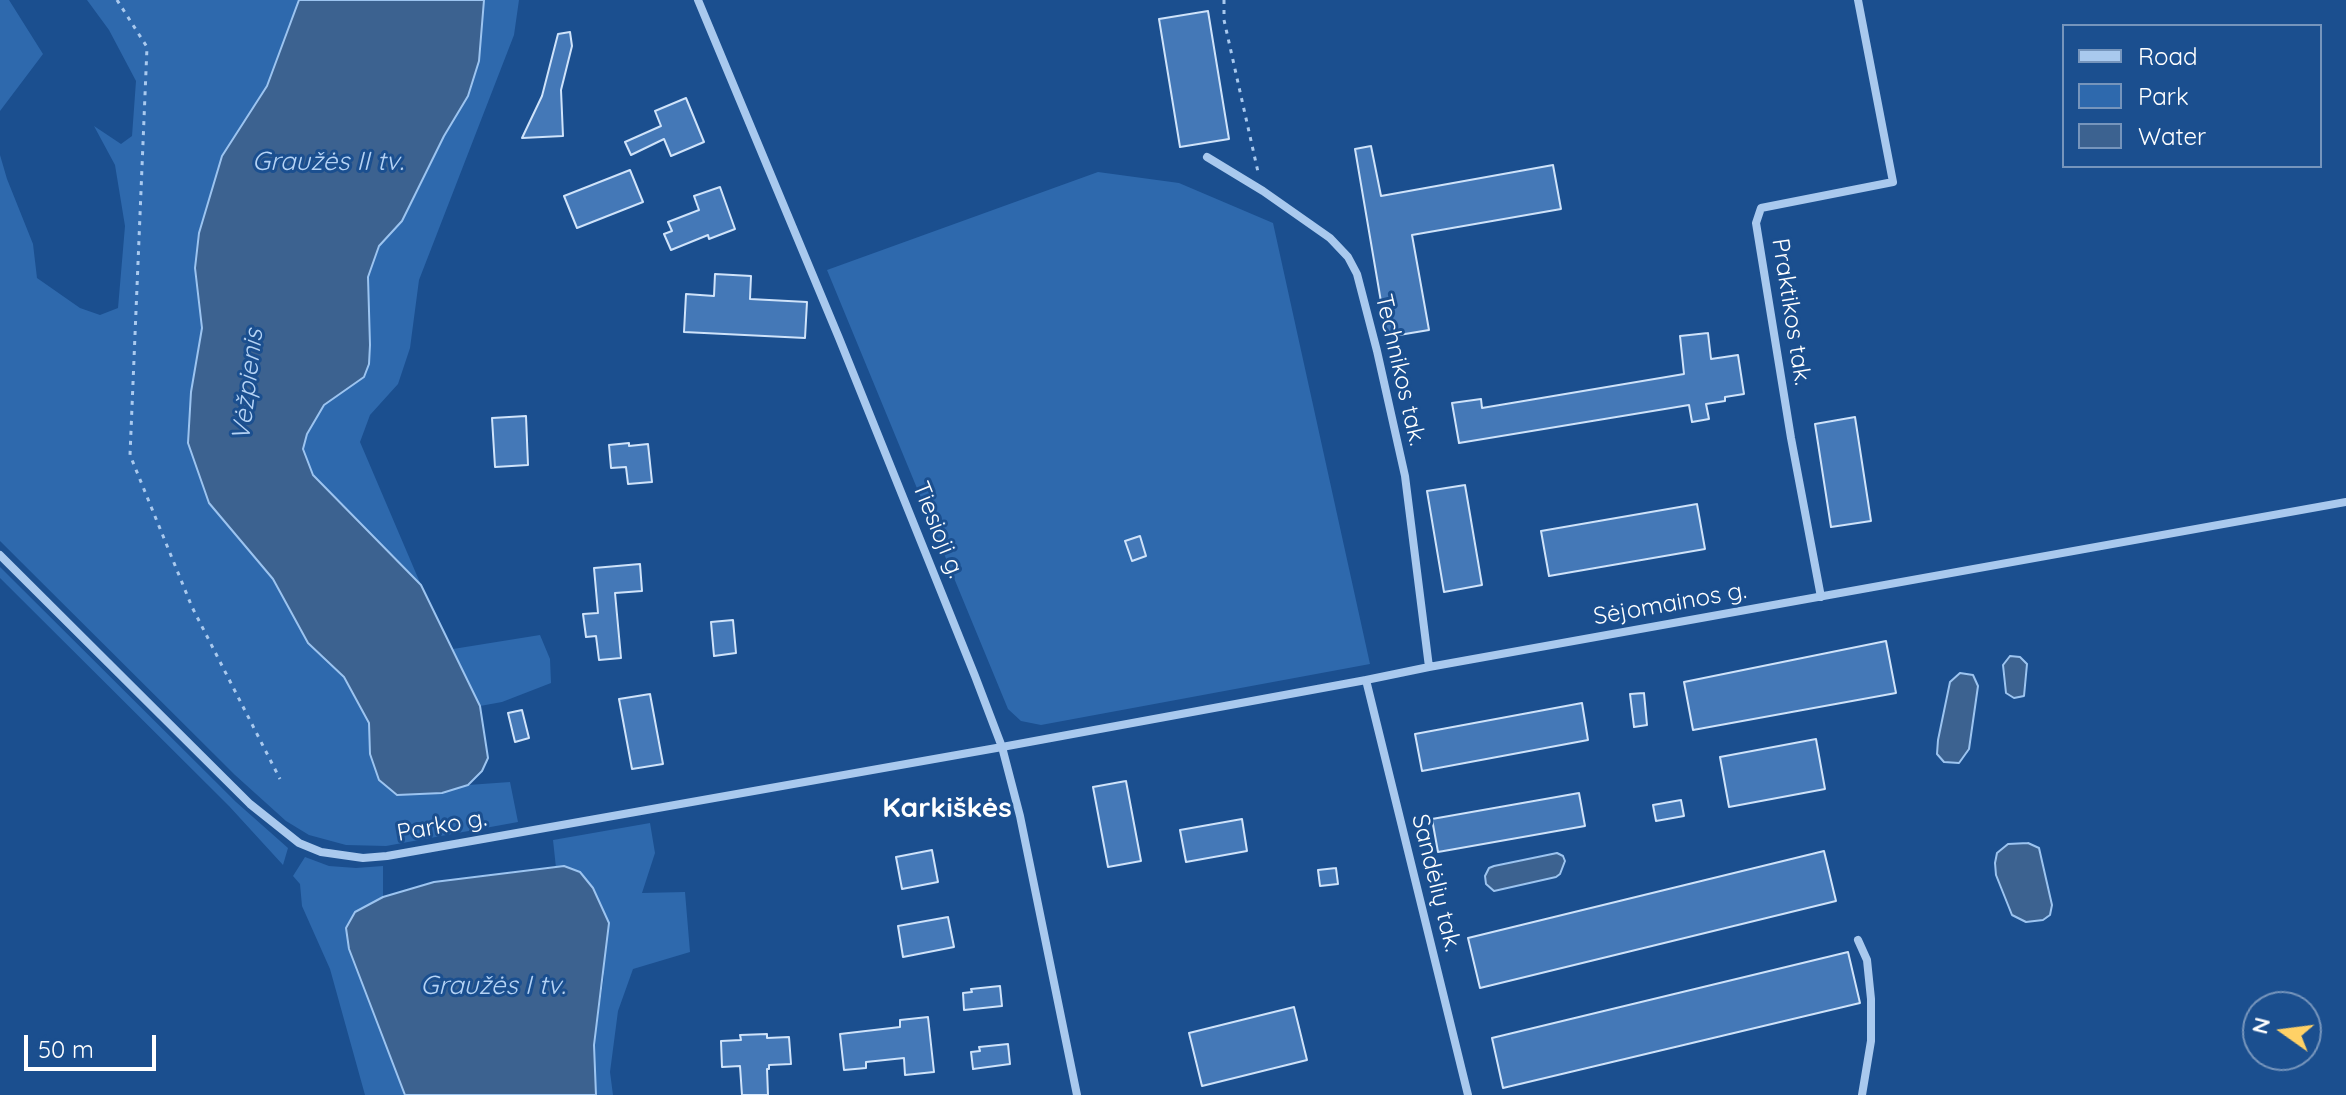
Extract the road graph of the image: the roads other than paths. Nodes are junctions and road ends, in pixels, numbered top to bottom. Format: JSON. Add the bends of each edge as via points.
{"nodes":[{"id":1,"x":698,"y":0,"type":"edge"},
{"id":2,"x":1858,"y":0,"type":"edge"},
{"id":3,"x":1207,"y":157,"type":"dead end"},
{"id":4,"x":2346,"y":502,"type":"edge"},
{"id":5,"x":0,"y":555,"type":"edge"},
{"id":6,"x":1821,"y":597,"type":"junction"},
{"id":7,"x":1429,"y":667,"type":"junction"},
{"id":8,"x":1366,"y":680,"type":"junction"},
{"id":9,"x":1002,"y":747,"type":"junction"},
{"id":10,"x":1858,"y":940,"type":"dead end"},
{"id":11,"x":1077,"y":1095,"type":"edge"},
{"id":12,"x":1468,"y":1095,"type":"edge"},
{"id":13,"x":1862,"y":1095,"type":"edge"}],
"edges":[{"from":1,"to":9,"type":"street","name":"Tiesioji g."},
{"from":2,"to":6,"type":"street","name":"Praktikos tak.","via":[[1893,182],[1761,208],[1756,223]]},
{"from":3,"to":7,"type":"street","name":"Technikos tak.","via":[[1330,238],[1357,274],[1405,476]]},
{"from":4,"to":6,"type":"street","name":"Sėjomainos g."},
{"from":5,"to":9,"type":"street","name":"Parko g.","via":[[250,804],[299,843],[321,852],[387,856]]},
{"from":6,"to":7,"type":"street","name":"Sėjomainos g."},
{"from":7,"to":8,"type":"street","name":"Sėjomainos g."},
{"from":8,"to":9,"type":"street","name":"Sėjomainos g."},
{"from":8,"to":12,"type":"street","name":"Sandėlių tak."},
{"from":9,"to":11,"type":"street","name":"Tiesioji g."},
{"from":10,"to":13,"type":"street","via":[[1867,960],[1871,999]]}]}
